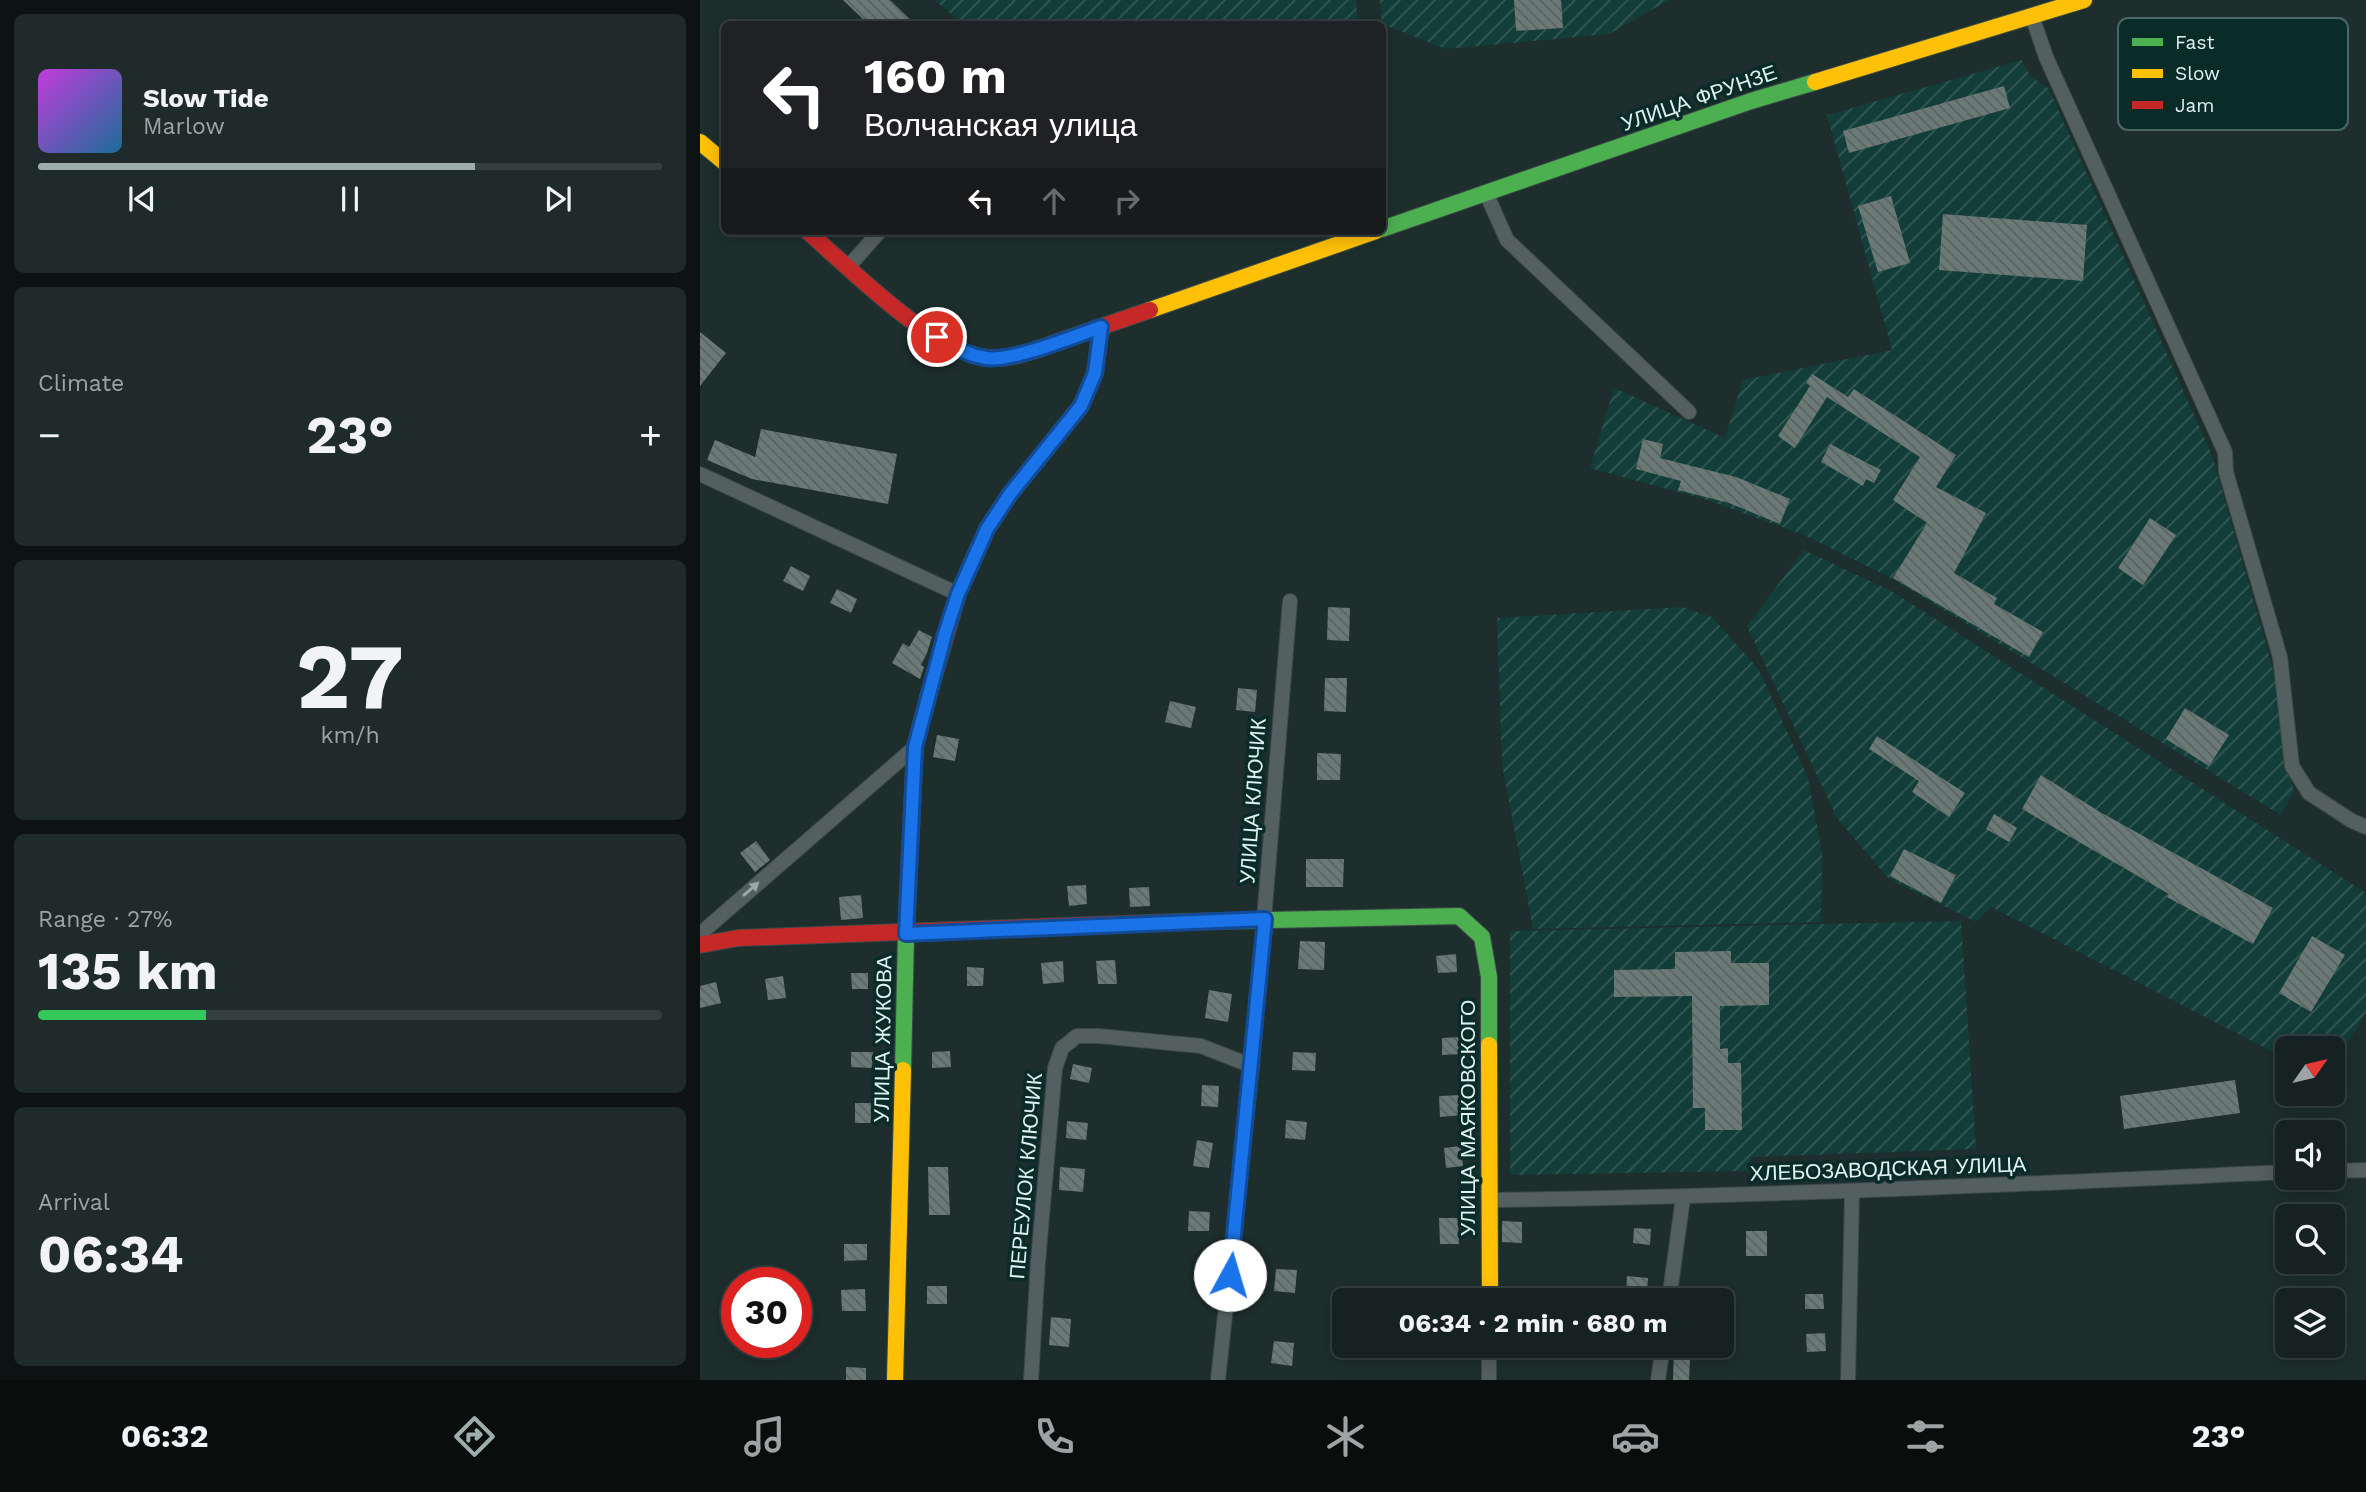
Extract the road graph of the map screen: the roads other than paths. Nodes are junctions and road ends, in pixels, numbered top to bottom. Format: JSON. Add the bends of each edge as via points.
{"nodes":[{"id":1,"x":2084,"y":0,"type":"edge"},
{"id":2,"x":2032,"y":16,"type":"junction"},
{"id":3,"x":700,"y":142,"type":"edge"},
{"id":4,"x":721,"y":160,"type":"edge"},
{"id":5,"x":1486,"y":192,"type":"junction"},
{"id":6,"x":1386,"y":228,"type":"edge"},
{"id":7,"x":812,"y":235,"type":"edge"},
{"id":8,"x":876,"y":235,"type":"edge"},
{"id":9,"x":1365,"y":235,"type":"edge"},
{"id":10,"x":849,"y":266,"type":"junction"},
{"id":11,"x":1101,"y":327,"type":"junction"},
{"id":12,"x":1689,"y":412,"type":"dead end"},
{"id":13,"x":700,"y":474,"type":"edge"},
{"id":14,"x":958,"y":594,"type":"junction"},
{"id":15,"x":1290,"y":601,"type":"dead end"},
{"id":16,"x":915,"y":747,"type":"junction"},
{"id":17,"x":2366,"y":827,"type":"edge"},
{"id":18,"x":1265,"y":919,"type":"junction"},
{"id":19,"x":700,"y":934,"type":"edge"},
{"id":20,"x":906,"y":934,"type":"junction"},
{"id":21,"x":700,"y":945,"type":"edge"},
{"id":22,"x":1252,"y":1066,"type":"junction"},
{"id":23,"x":2366,"y":1170,"type":"edge"},
{"id":24,"x":2345,"y":1171,"type":"edge"},
{"id":25,"x":2275,"y":1173,"type":"edge"},
{"id":26,"x":1852,"y":1193,"type":"junction"},
{"id":27,"x":1683,"y":1198,"type":"junction"},
{"id":28,"x":1490,"y":1200,"type":"junction"},
{"id":29,"x":1490,"y":1288,"type":"edge"},
{"id":30,"x":1671,"y":1288,"type":"edge"},
{"id":31,"x":1489,"y":1358,"type":"edge"},
{"id":32,"x":1661,"y":1358,"type":"edge"},
{"id":33,"x":895,"y":1380,"type":"edge"},
{"id":34,"x":1031,"y":1380,"type":"edge"},
{"id":35,"x":1218,"y":1380,"type":"edge"},
{"id":36,"x":1489,"y":1380,"type":"edge"},
{"id":37,"x":1658,"y":1380,"type":"edge"},
{"id":38,"x":1849,"y":1380,"type":"edge"}],
"edges":[{"from":1,"to":2,"type":"street","name":"УЛИЦА ФРУНЗЕ"},
{"from":2,"to":5,"type":"street","name":"УЛИЦА ФРУНЗЕ","via":[[1751,101]]},
{"from":2,"to":17,"type":"street","via":[[2046,57],[2225,452],[2226,472],[2280,657],[2292,766],[2309,793]]},
{"from":3,"to":4,"type":"street"},
{"from":5,"to":6,"type":"street","name":"УЛИЦА ФРУНЗЕ"},
{"from":5,"to":12,"type":"street","via":[[1507,240]]},
{"from":7,"to":10,"type":"street"},
{"from":8,"to":10,"type":"street"},
{"from":9,"to":11,"type":"street"},
{"from":10,"to":11,"type":"street","via":[[916,324],[957,350],[989,359],[1031,351]]},
{"from":11,"to":14,"type":"street","name":"УЛИЦА ЖУКОВА","via":[[1095,373],[1081,406],[1004,502]]},
{"from":13,"to":14,"type":"street"},
{"from":14,"to":16,"type":"street","name":"УЛИЦА ЖУКОВА"},
{"from":15,"to":18,"type":"street","name":"УЛИЦА КЛЮЧИК"},
{"from":19,"to":16,"type":"street","one_way":true},
{"from":16,"to":20,"type":"street","name":"УЛИЦА ЖУКОВА"},
{"from":18,"to":20,"type":"street"},
{"from":18,"to":22,"type":"street","name":"УЛИЦА КЛЮЧИК"},
{"from":18,"to":28,"type":"street","name":"УЛИЦА МАЯКОВСКОГО","via":[[1459,916],[1482,937],[1489,977]]},
{"from":20,"to":21,"type":"street","via":[[738,938]]},
{"from":20,"to":33,"type":"street","name":"УЛИЦА ЖУКОВА"},
{"from":22,"to":34,"type":"street","name":"ПЕРЕУЛОК КЛЮЧИК","via":[[1201,1046],[1077,1036],[1062,1048],[1055,1068]]},
{"from":22,"to":35,"type":"street","name":"УЛИЦА КЛЮЧИК"},
{"from":23,"to":24,"type":"street"},
{"from":25,"to":26,"type":"street","name":"ХЛЕБОЗАВОДСКАЯ УЛИЦА"},
{"from":26,"to":27,"type":"street","name":"ХЛЕБОЗАВОДСКАЯ УЛИЦА"},
{"from":26,"to":38,"type":"street"},
{"from":27,"to":28,"type":"street","name":"ХЛЕБОЗАВОДСКАЯ УЛИЦА"},
{"from":27,"to":30,"type":"street"},
{"from":28,"to":29,"type":"street","name":"УЛИЦА МАЯКОВСКОГО"},
{"from":31,"to":36,"type":"street"},
{"from":32,"to":37,"type":"street"}]}
